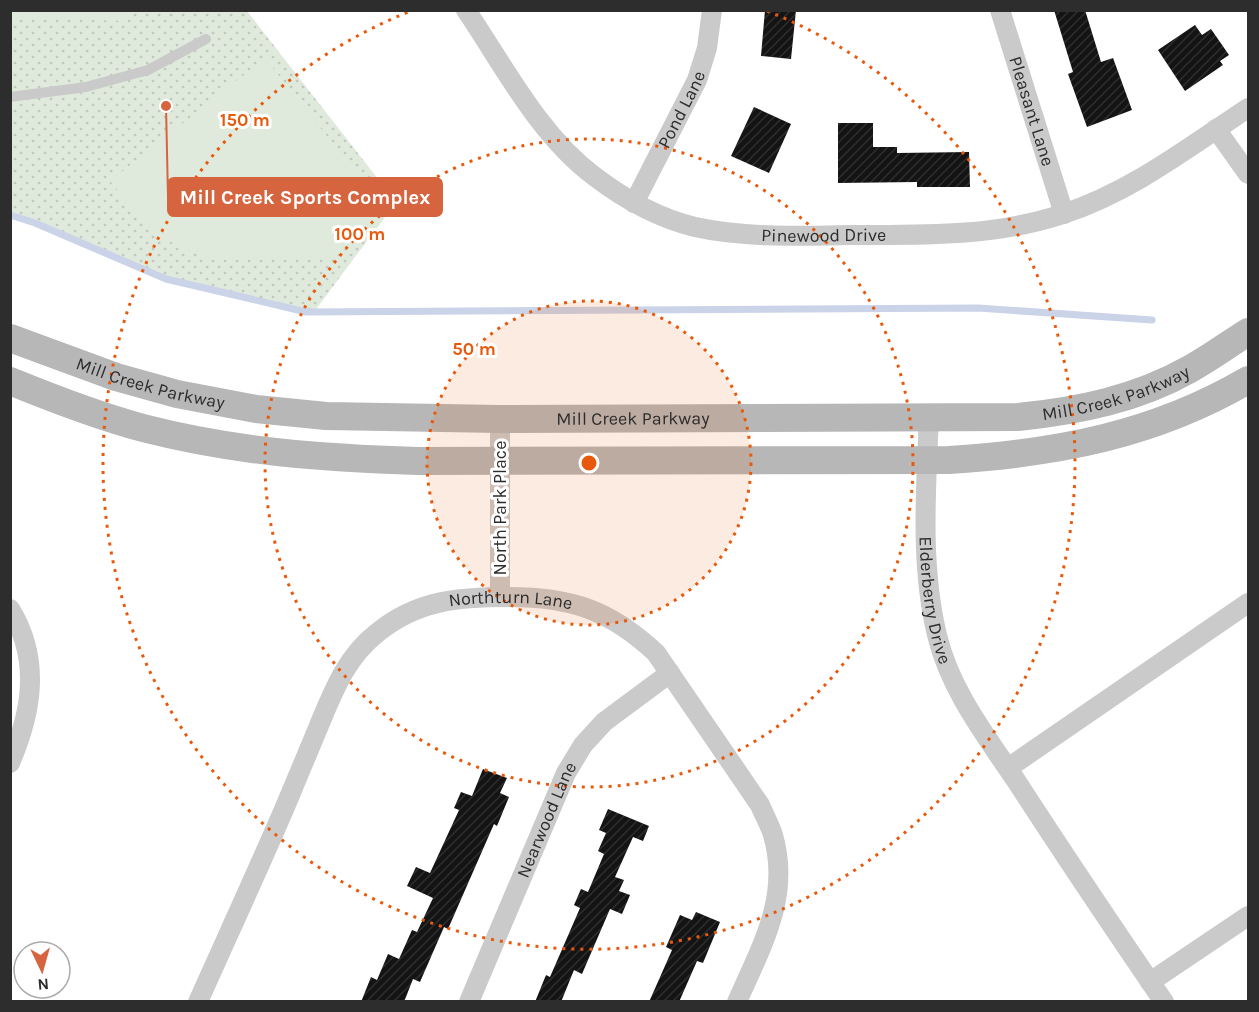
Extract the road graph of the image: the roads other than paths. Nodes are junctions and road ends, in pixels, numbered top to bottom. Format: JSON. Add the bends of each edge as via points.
{"nodes":[{"id":1,"x":466,"y":10,"type":"edge"},
{"id":2,"x":712,"y":10,"type":"edge"},
{"id":3,"x":1000,"y":10,"type":"edge"},
{"id":4,"x":206,"y":39,"type":"dead end"},
{"id":5,"x":10,"y":97,"type":"edge"},
{"id":6,"x":1248,"y":108,"type":"edge"},
{"id":7,"x":1216,"y":129,"type":"junction"},
{"id":8,"x":1248,"y":174,"type":"edge"},
{"id":9,"x":634,"y":203,"type":"junction"},
{"id":10,"x":1064,"y":214,"type":"junction"},
{"id":11,"x":1248,"y":332,"type":"edge"},
{"id":12,"x":10,"y":338,"type":"edge"},
{"id":13,"x":1248,"y":380,"type":"edge"},
{"id":14,"x":10,"y":381,"type":"edge"},
{"id":15,"x":929,"y":417,"type":"junction"},
{"id":16,"x":500,"y":419,"type":"junction"},
{"id":17,"x":927,"y":459,"type":"junction"},
{"id":18,"x":500,"y":460,"type":"junction"},
{"id":19,"x":500,"y":597,"type":"junction"},
{"id":20,"x":1248,"y":603,"type":"edge"},
{"id":21,"x":10,"y":609,"type":"edge"},
{"id":22,"x":670,"y":673,"type":"junction"},
{"id":23,"x":10,"y":763,"type":"edge"},
{"id":24,"x":1008,"y":768,"type":"junction"},
{"id":25,"x":1248,"y":915,"type":"edge"},
{"id":26,"x":1150,"y":982,"type":"junction"},
{"id":27,"x":198,"y":1002,"type":"edge"},
{"id":28,"x":469,"y":1002,"type":"edge"},
{"id":29,"x":737,"y":1002,"type":"edge"},
{"id":30,"x":1164,"y":1002,"type":"edge"}],
"edges":[{"from":1,"to":9,"type":"street","name":"Pinewood Drive","via":[[542,124],[566,152]]},
{"from":2,"to":9,"type":"street","name":"Pond Lane","via":[[707,48],[697,80]]},
{"from":3,"to":10,"type":"street","name":"Pleasant Lane"},
{"from":4,"to":5,"type":"lane","via":[[148,70],[86,87]]},
{"from":6,"to":7,"type":"street","name":"Pinewood Drive"},
{"from":7,"to":8,"type":"street"},
{"from":7,"to":10,"type":"street","name":"Pinewood Drive","via":[[1137,181]]},
{"from":9,"to":10,"type":"street","name":"Pinewood Drive","via":[[694,226],[735,233],[813,236],[982,231]]},
{"from":11,"to":15,"type":"main road","name":"Mill Creek Parkway","via":[[1178,376],[1125,398],[1054,414]]},
{"from":12,"to":16,"type":"main road","name":"Mill Creek Parkway","via":[[116,377],[256,409],[367,418]]},
{"from":13,"to":17,"type":"main road","name":"Mill Creek Parkway","via":[[1185,412],[1113,437],[1005,456]]},
{"from":14,"to":18,"type":"main road","name":"Mill Creek Parkway","via":[[142,428],[216,444],[332,458]]},
{"from":15,"to":16,"type":"main road","name":"Mill Creek Parkway"},
{"from":15,"to":17,"type":"street","name":"Elderberry Drive"},
{"from":16,"to":18,"type":"street","name":"North Park Place"},
{"from":17,"to":18,"type":"main road","name":"Mill Creek Parkway"},
{"from":17,"to":24,"type":"street","name":"Elderberry Drive","via":[[930,601],[938,637],[967,706]]},
{"from":18,"to":19,"type":"street","name":"North Park Place"},
{"from":19,"to":22,"type":"street","name":"Northturn Lane","via":[[542,597],[584,606],[640,638],[657,653]]},
{"from":19,"to":27,"type":"street","name":"Northturn Lane","via":[[457,598],[425,605],[395,619],[358,651],[339,678]]},
{"from":20,"to":24,"type":"street"},
{"from":21,"to":23,"type":"street","via":[[22,633],[31,678],[23,735]]},
{"from":22,"to":28,"type":"street","name":"Nearwood Lane","via":[[604,722],[566,772]]},
{"from":22,"to":29,"type":"street","name":"Northturn Lane","via":[[760,805],[777,853],[777,904]]},
{"from":24,"to":26,"type":"street","name":"Elderberry Drive"},
{"from":25,"to":26,"type":"street"},
{"from":26,"to":30,"type":"street","name":"Elderberry Drive"}]}
